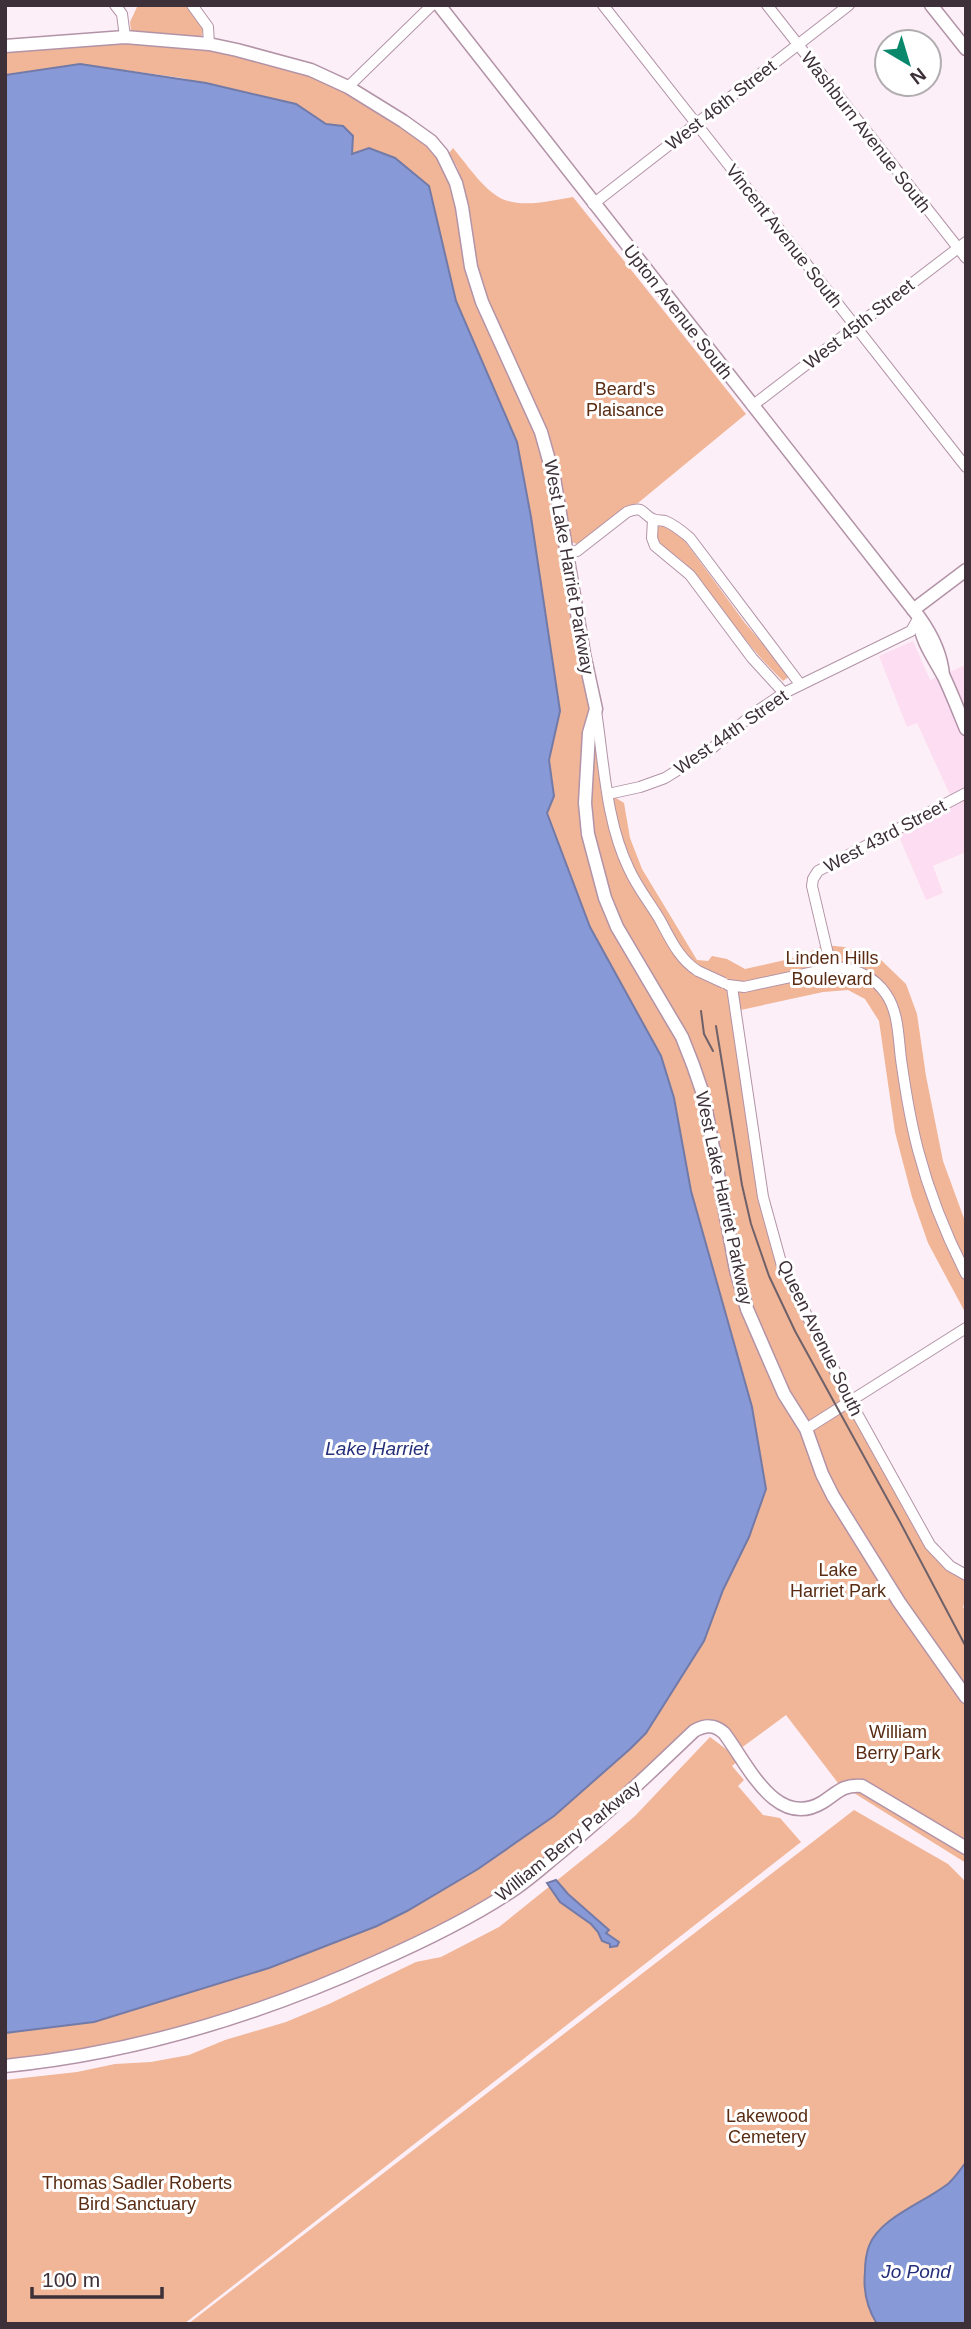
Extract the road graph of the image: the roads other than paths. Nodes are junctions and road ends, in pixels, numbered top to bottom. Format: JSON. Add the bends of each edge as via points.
{"nodes":[{"id":1,"x":192,"y":5,"type":"edge"},
{"id":2,"x":432,"y":5,"type":"edge"},
{"id":3,"x":439,"y":5,"type":"edge"},
{"id":4,"x":603,"y":5,"type":"edge"},
{"id":5,"x":767,"y":5,"type":"edge"},
{"id":6,"x":849,"y":5,"type":"edge"},
{"id":7,"x":931,"y":5,"type":"edge"},
{"id":8,"x":122,"y":8,"type":"edge"},
{"id":9,"x":125,"y":37,"type":"junction"},
{"id":10,"x":209,"y":44,"type":"junction"},
{"id":11,"x":798,"y":45,"type":"junction"},
{"id":12,"x":5,"y":46,"type":"edge"},
{"id":13,"x":966,"y":49,"type":"edge"},
{"id":14,"x":348,"y":88,"type":"junction"},
{"id":15,"x":696,"y":124,"type":"junction"},
{"id":16,"x":593,"y":204,"type":"junction"},
{"id":17,"x":962,"y":245,"type":"edge"},
{"id":18,"x":966,"y":258,"type":"edge"},
{"id":19,"x":855,"y":327,"type":"junction"},
{"id":20,"x":752,"y":406,"type":"junction"},
{"id":21,"x":966,"y":467,"type":"edge"},
{"id":22,"x":653,"y":519,"type":"junction"},
{"id":23,"x":566,"y":552,"type":"junction"},
{"id":24,"x":966,"y":570,"type":"edge"},
{"id":25,"x":916,"y":614,"type":"junction"},
{"id":26,"x":800,"y":684,"type":"junction"},
{"id":27,"x":784,"y":693,"type":"junction"},
{"id":28,"x":596,"y":709,"type":"junction"},
{"id":29,"x":966,"y":729,"type":"edge"},
{"id":30,"x":966,"y":793,"type":"edge"},
{"id":31,"x":608,"y":794,"type":"junction"},
{"id":32,"x":831,"y":967,"type":"junction"},
{"id":33,"x":728,"y":985,"type":"junction"},
{"id":34,"x":966,"y":1274,"type":"edge"},
{"id":35,"x":966,"y":1328,"type":"edge"},
{"id":36,"x":850,"y":1401,"type":"junction"},
{"id":37,"x":806,"y":1429,"type":"junction"},
{"id":38,"x":966,"y":1575,"type":"edge"},
{"id":39,"x":966,"y":1697,"type":"edge"},
{"id":40,"x":962,"y":1848,"type":"edge"},
{"id":41,"x":5,"y":2066,"type":"edge"}],
"edges":[{"from":1,"to":10,"type":"street","via":[[208,27]]},
{"from":2,"to":14,"type":"street"},
{"from":3,"to":16,"type":"street","name":"Upton Avenue South"},
{"from":4,"to":15,"type":"street","name":"Vincent Avenue South"},
{"from":5,"to":11,"type":"street","name":"Washburn Avenue South"},
{"from":6,"to":11,"type":"street","name":"West 46th Street"},
{"from":7,"to":13,"type":"street"},
{"from":8,"to":9,"type":"street"},
{"from":9,"to":10,"type":"street","name":"West Lake Harriet Parkway"},
{"from":9,"to":12,"type":"street","name":"West Lake Harriet Parkway"},
{"from":10,"to":14,"type":"street","name":"West Lake Harriet Parkway","via":[[311,70]]},
{"from":11,"to":15,"type":"street","name":"West 46th Street"},
{"from":11,"to":17,"type":"street","name":"Washburn Avenue South"},
{"from":14,"to":23,"type":"street","name":"West Lake Harriet Parkway","via":[[431,141],[451,168],[482,302],[548,452]]},
{"from":15,"to":16,"type":"street","name":"West 46th Street"},
{"from":15,"to":19,"type":"street","name":"Vincent Avenue South"},
{"from":16,"to":20,"type":"street","name":"Upton Avenue South"},
{"from":17,"to":18,"type":"street","name":"Washburn Avenue South"},
{"from":17,"to":19,"type":"street","name":"West 45th Street"},
{"from":19,"to":20,"type":"street","name":"West 45th Street"},
{"from":19,"to":21,"type":"street","name":"Vincent Avenue South"},
{"from":20,"to":25,"type":"street","name":"Upton Avenue South"},
{"from":22,"to":23,"type":"street","via":[[636,508],[578,551]]},
{"from":22,"to":26,"type":"street","via":[[676,526],[691,538]]},
{"from":22,"to":27,"type":"street","via":[[655,547],[690,575]]},
{"from":23,"to":28,"type":"street","name":"West Lake Harriet Parkway"},
{"from":24,"to":25,"type":"street","name":"West 44th Street"},
{"from":25,"to":26,"type":"street","name":"West 44th Street","via":[[911,631]]},
{"from":25,"to":29,"type":"street","name":"Upton Avenue South","via":[[921,636]]},
{"from":26,"to":27,"type":"street","name":"West 44th Street"},
{"from":27,"to":31,"type":"street","name":"West 44th Street","via":[[691,764],[665,778]]},
{"from":28,"to":31,"type":"street","name":"West Lake Harriet Parkway"},
{"from":28,"to":37,"type":"street","name":"West Lake Harriet Parkway","via":[[585,783],[595,865],[617,927],[670,1015],[693,1065],[747,1309],[784,1394]]},
{"from":30,"to":32,"type":"street","name":"West 43rd Street","via":[[818,871],[812,886]]},
{"from":31,"to":33,"type":"street","name":"West Lake Harriet Parkway","bridge":true,"via":[[629,871],[685,963]]},
{"from":32,"to":33,"type":"street","via":[[744,986]]},
{"from":32,"to":34,"type":"street","via":[[866,975],[888,996],[918,1149]]},
{"from":33,"to":36,"type":"street","name":"Queen Avenue South","via":[[771,1232],[797,1298]]},
{"from":35,"to":36,"type":"street"},
{"from":36,"to":37,"type":"street"},
{"from":36,"to":38,"type":"street","name":"Queen Avenue South","via":[[930,1545]]},
{"from":37,"to":39,"type":"street","name":"West Lake Harriet Parkway","via":[[833,1496]]},
{"from":40,"to":41,"type":"street","name":"William Berry Parkway","via":[[868,1788],[840,1788],[809,1807],[779,1804],[723,1733],[715,1727],[702,1727],[518,1887],[418,1943],[239,2018],[120,2049]]}]}
